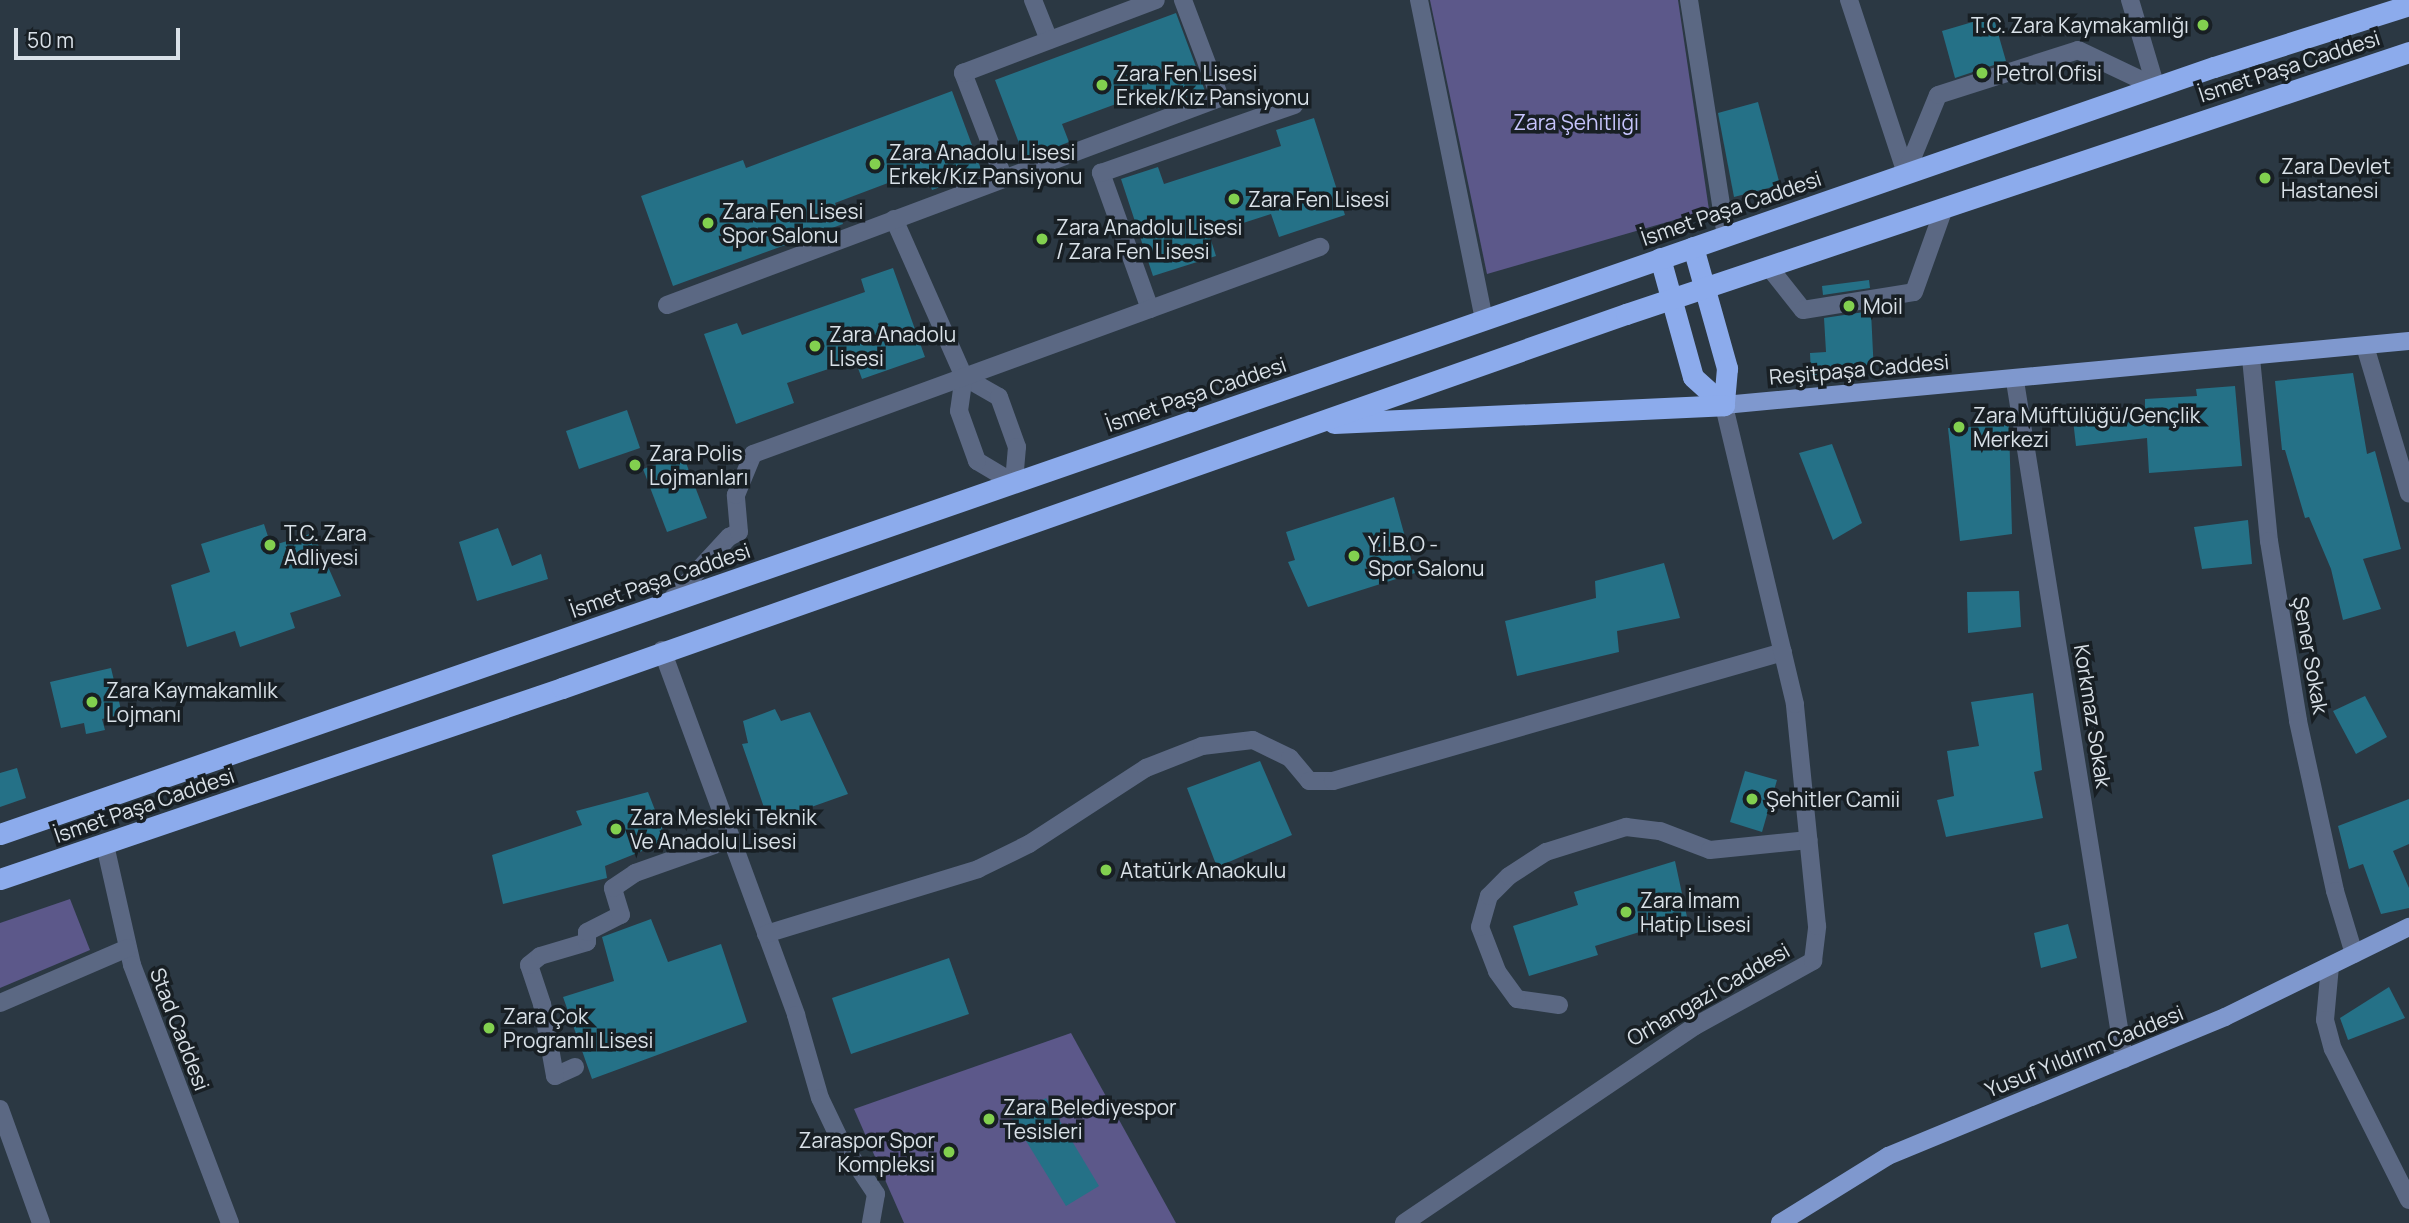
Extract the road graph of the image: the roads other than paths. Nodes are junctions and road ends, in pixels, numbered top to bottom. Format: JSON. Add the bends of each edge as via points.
{"nodes":[{"id":1,"x":1033,"y":0,"type":"edge"},
{"id":2,"x":1156,"y":0,"type":"edge"},
{"id":3,"x":1183,"y":0,"type":"edge"},
{"id":4,"x":1419,"y":0,"type":"edge"},
{"id":5,"x":1689,"y":0,"type":"edge"},
{"id":6,"x":1849,"y":0,"type":"edge"},
{"id":7,"x":2130,"y":0,"type":"edge"},
{"id":8,"x":2409,"y":5,"type":"edge"},
{"id":9,"x":1049,"y":40,"type":"junction"},
{"id":10,"x":2409,"y":52,"type":"edge"},
{"id":11,"x":2156,"y":87,"type":"junction"},
{"id":12,"x":1294,"y":105,"type":"dead end"},
{"id":13,"x":1906,"y":173,"type":"junction"},
{"id":14,"x":1004,"y":179,"type":"junction"},
{"id":15,"x":1944,"y":208,"type":"junction"},
{"id":16,"x":894,"y":219,"type":"junction"},
{"id":17,"x":1726,"y":235,"type":"junction"},
{"id":18,"x":1320,"y":247,"type":"dead end"},
{"id":19,"x":1693,"y":247,"type":"junction"},
{"id":20,"x":1660,"y":258,"type":"junction"},
{"id":21,"x":1768,"y":266,"type":"junction"},
{"id":22,"x":1706,"y":291,"type":"junction"},
{"id":23,"x":1672,"y":300,"type":"junction"},
{"id":24,"x":667,"y":305,"type":"dead end"},
{"id":25,"x":1150,"y":309,"type":"junction"},
{"id":26,"x":1484,"y":319,"type":"junction"},
{"id":27,"x":2409,"y":341,"type":"edge"},
{"id":28,"x":2364,"y":346,"type":"junction"},
{"id":29,"x":2251,"y":358,"type":"junction"},
{"id":30,"x":964,"y":377,"type":"junction"},
{"id":31,"x":2015,"y":381,"type":"junction"},
{"id":32,"x":1724,"y":405,"type":"junction"},
{"id":33,"x":1311,"y":424,"type":"junction"},
{"id":34,"x":1014,"y":483,"type":"junction"},
{"id":35,"x":2409,"y":494,"type":"edge"},
{"id":36,"x":668,"y":603,"type":"junction"},
{"id":37,"x":662,"y":650,"type":"junction"},
{"id":38,"x":1783,"y":652,"type":"junction"},
{"id":39,"x":0,"y":834,"type":"edge"},
{"id":40,"x":731,"y":839,"type":"junction"},
{"id":41,"x":1808,"y":840,"type":"junction"},
{"id":42,"x":105,"y":845,"type":"junction"},
{"id":43,"x":0,"y":879,"type":"edge"},
{"id":44,"x":2409,"y":927,"type":"edge"},
{"id":45,"x":766,"y":934,"type":"junction"},
{"id":46,"x":128,"y":948,"type":"junction"},
{"id":47,"x":2354,"y":954,"type":"junction"},
{"id":48,"x":2330,"y":966,"type":"junction"},
{"id":49,"x":0,"y":1003,"type":"edge"},
{"id":50,"x":1559,"y":1005,"type":"dead end"},
{"id":51,"x":2124,"y":1059,"type":"junction"},
{"id":52,"x":575,"y":1067,"type":"dead end"},
{"id":53,"x":0,"y":1109,"type":"edge"},
{"id":54,"x":2409,"y":1200,"type":"edge"},
{"id":55,"x":225,"y":1221,"type":"edge"},
{"id":56,"x":41,"y":1223,"type":"edge"},
{"id":57,"x":871,"y":1223,"type":"edge"},
{"id":58,"x":1404,"y":1223,"type":"edge"},
{"id":59,"x":1780,"y":1223,"type":"edge"}],
"edges":[{"from":1,"to":9,"type":"street"},
{"from":2,"to":9,"type":"street"},
{"from":3,"to":14,"type":"street","via":[[1220,98]]},
{"from":4,"to":26,"type":"street"},
{"from":5,"to":17,"type":"street"},
{"from":6,"to":13,"type":"street"},
{"from":7,"to":11,"type":"street"},
{"from":8,"to":11,"type":"highway","name":"İsmet Paşa Caddesi"},
{"from":9,"to":14,"type":"street","via":[[963,73]]},
{"from":10,"to":15,"type":"highway","name":"İsmet Paşa Caddesi"},
{"from":11,"to":13,"type":"highway","name":"İsmet Paşa Caddesi"},
{"from":11,"to":13,"type":"street","via":[[2078,50],[1938,94]]},
{"from":12,"to":25,"type":"street","via":[[1101,173]]},
{"from":13,"to":17,"type":"highway","name":"İsmet Paşa Caddesi"},
{"from":14,"to":16,"type":"street"},
{"from":15,"to":21,"type":"highway","name":"İsmet Paşa Caddesi"},
{"from":15,"to":21,"type":"street","via":[[1914,292],[1803,310]]},
{"from":16,"to":24,"type":"street"},
{"from":16,"to":30,"type":"street"},
{"from":17,"to":19,"type":"highway","name":"İsmet Paşa Caddesi"},
{"from":18,"to":25,"type":"street"},
{"from":19,"to":20,"type":"highway","name":"İsmet Paşa Caddesi"},
{"from":19,"to":22,"type":"highway","name":"Orhangazi Caddesi"},
{"from":20,"to":23,"type":"highway"},
{"from":20,"to":26,"type":"highway","name":"İsmet Paşa Caddesi"},
{"from":21,"to":22,"type":"highway","name":"İsmet Paşa Caddesi"},
{"from":22,"to":23,"type":"highway","name":"İsmet Paşa Caddesi"},
{"from":22,"to":32,"type":"highway","name":"Orhangazi Caddesi","via":[[1727,368]]},
{"from":23,"to":32,"type":"highway","via":[[1693,377]]},
{"from":23,"to":33,"type":"highway","name":"İsmet Paşa Caddesi"},
{"from":25,"to":30,"type":"street"},
{"from":26,"to":34,"type":"highway","name":"İsmet Paşa Caddesi"},
{"from":27,"to":28,"type":"main road","name":"Reşitpaşa Caddesi"},
{"from":28,"to":29,"type":"main road","name":"Reşitpaşa Caddesi"},
{"from":28,"to":35,"type":"street"},
{"from":29,"to":31,"type":"main road","name":"Reşitpaşa Caddesi"},
{"from":29,"to":47,"type":"street","name":"Şener Sokak","via":[[2269,541],[2298,721],[2335,891]]},
{"from":30,"to":34,"type":"street","via":[[999,397],[1017,447]]},
{"from":30,"to":34,"type":"street","via":[[959,411],[977,461]]},
{"from":30,"to":36,"type":"street","via":[[753,454],[736,495],[739,532],[729,537]]},
{"from":31,"to":32,"type":"main road","name":"Reşitpaşa Caddesi"},
{"from":31,"to":51,"type":"street","name":"Korkmaz Sokak"},
{"from":32,"to":33,"type":"highway","name":"Reşitpaşa Caddesi"},
{"from":32,"to":38,"type":"street","name":"Orhangazi Caddesi"},
{"from":33,"to":37,"type":"highway","name":"İsmet Paşa Caddesi"},
{"from":34,"to":36,"type":"highway","name":"İsmet Paşa Caddesi"},
{"from":36,"to":39,"type":"highway","name":"İsmet Paşa Caddesi"},
{"from":37,"to":40,"type":"street"},
{"from":37,"to":42,"type":"highway","name":"İsmet Paşa Caddesi"},
{"from":38,"to":41,"type":"street","name":"Orhangazi Caddesi","via":[[1795,704]]},
{"from":38,"to":45,"type":"street","via":[[1333,781],[1309,782],[1290,758],[1253,740],[1202,747],[1146,768],[1030,845],[978,869]]},
{"from":40,"to":45,"type":"street"},
{"from":40,"to":52,"type":"street","via":[[635,873],[613,888],[621,915],[587,932],[587,942],[540,956],[529,965],[542,1004],[555,1076]]},
{"from":41,"to":50,"type":"street","via":[[1710,850],[1660,831],[1626,827],[1546,852],[1509,876],[1489,896],[1480,926],[1497,971],[1517,999]]},
{"from":41,"to":58,"type":"street","name":"Orhangazi Caddesi","via":[[1817,926],[1813,961],[1695,1026]]},
{"from":42,"to":43,"type":"highway","name":"İsmet Paşa Caddesi"},
{"from":42,"to":46,"type":"street","name":"Stad Caddesi"},
{"from":44,"to":47,"type":"main road","name":"Yusuf Yıldırım Caddesi"},
{"from":45,"to":57,"type":"street","via":[[821,1098],[840,1140],[876,1194]]},
{"from":46,"to":49,"type":"street"},
{"from":46,"to":55,"type":"street","name":"Stad Caddesi"},
{"from":47,"to":48,"type":"main road","name":"Yusuf Yıldırım Caddesi"},
{"from":48,"to":51,"type":"main road","name":"Yusuf Yıldırım Caddesi"},
{"from":48,"to":54,"type":"street","via":[[2325,1020],[2333,1049]]},
{"from":51,"to":59,"type":"main road","name":"Yusuf Yıldırım Caddesi","via":[[1888,1156]]},
{"from":53,"to":56,"type":"street"}]}
